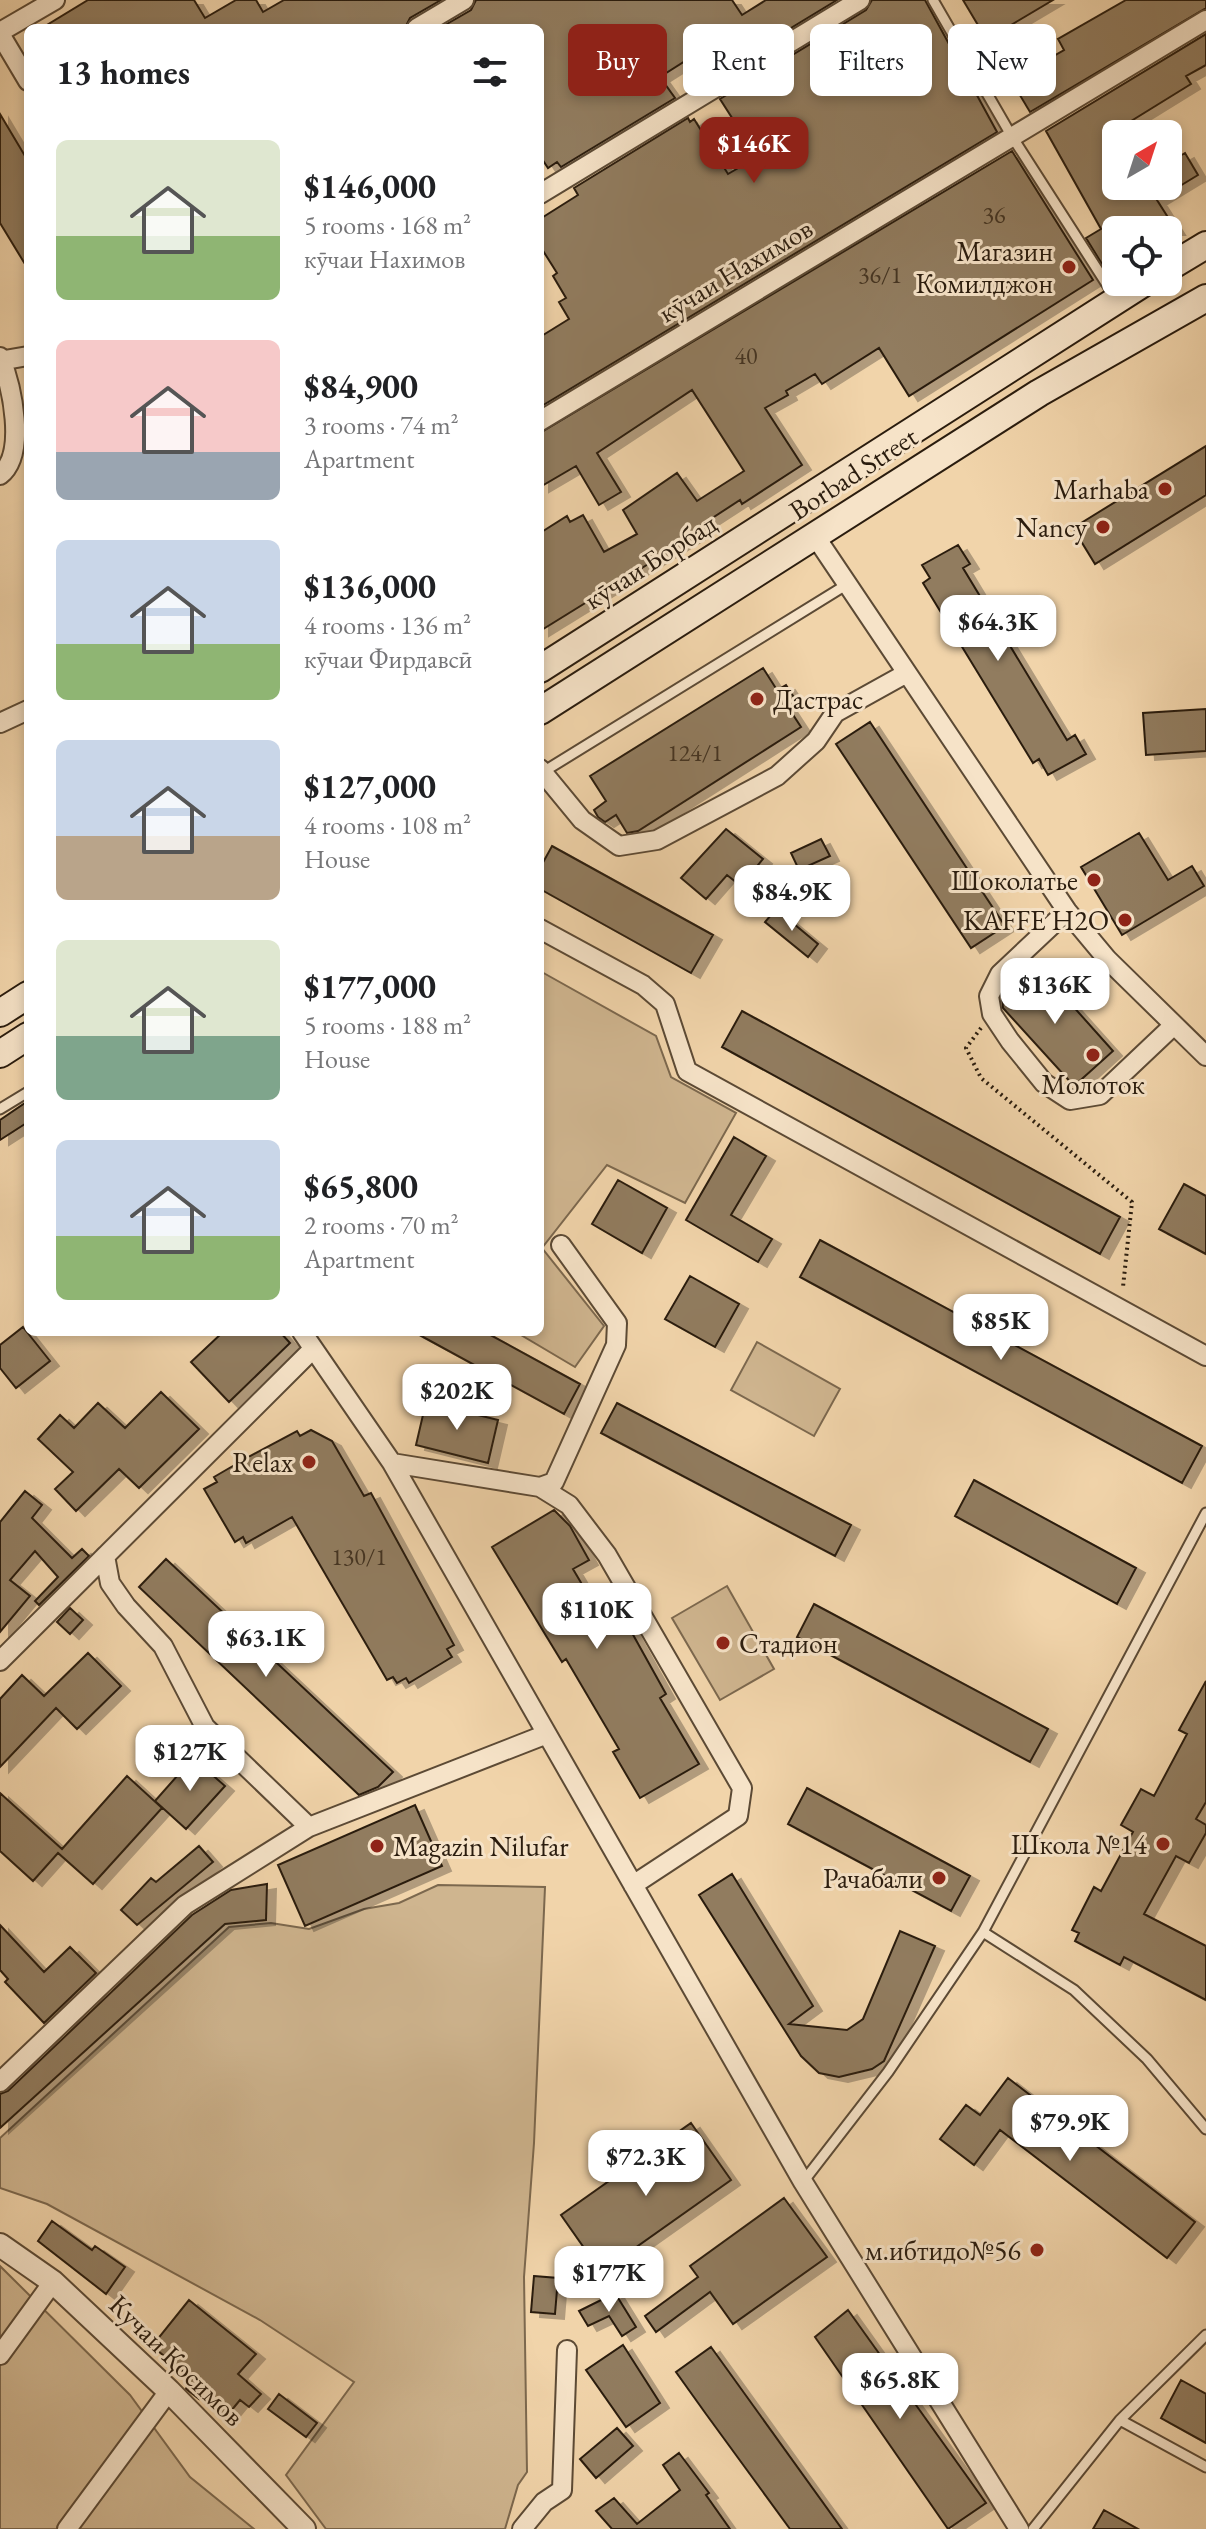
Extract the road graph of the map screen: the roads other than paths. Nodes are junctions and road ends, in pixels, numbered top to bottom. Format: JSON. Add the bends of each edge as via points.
{"nodes":[{"id":1,"x":55,"y":0,"type":"edge"},
{"id":2,"x":464,"y":0,"type":"edge"},
{"id":3,"x":860,"y":0,"type":"edge"},
{"id":4,"x":933,"y":0,"type":"edge"},
{"id":5,"x":1206,"y":20,"type":"edge"},
{"id":6,"x":424,"y":24,"type":"edge"},
{"id":7,"x":0,"y":33,"type":"edge"},
{"id":8,"x":24,"y":74,"type":"edge"},
{"id":9,"x":1011,"y":135,"type":"junction"},
{"id":10,"x":544,"y":192,"type":"edge"},
{"id":11,"x":1206,"y":245,"type":"edge"},
{"id":12,"x":1182,"y":260,"type":"edge"},
{"id":13,"x":1122,"y":296,"type":"edge"},
{"id":14,"x":1206,"y":298,"type":"edge"},
{"id":15,"x":1116,"y":300,"type":"junction"},
{"id":16,"x":24,"y":356,"type":"edge"},
{"id":17,"x":1,"y":359,"type":"edge"},
{"id":18,"x":1021,"y":360,"type":"junction"},
{"id":19,"x":1039,"y":393,"type":"junction"},
{"id":20,"x":939,"y":413,"type":"junction"},
{"id":21,"x":544,"y":419,"type":"edge"},
{"id":22,"x":960,"y":443,"type":"junction"},
{"id":23,"x":0,"y":475,"type":"edge"},
{"id":24,"x":815,"y":536,"type":"junction"},
{"id":25,"x":846,"y":585,"type":"junction"},
{"id":26,"x":544,"y":666,"type":"edge"},
{"id":27,"x":907,"y":673,"type":"junction"},
{"id":28,"x":544,"y":708,"type":"edge"},
{"id":29,"x":24,"y":712,"type":"edge"},
{"id":30,"x":0,"y":723,"type":"edge"},
{"id":31,"x":544,"y":770,"type":"edge"},
{"id":32,"x":544,"y":776,"type":"edge"},
{"id":33,"x":1067,"y":911,"type":"junction"},
{"id":34,"x":544,"y":931,"type":"edge"},
{"id":35,"x":24,"y":998,"type":"edge"},
{"id":36,"x":0,"y":1013,"type":"edge"},
{"id":37,"x":1174,"y":1025,"type":"junction"},
{"id":38,"x":24,"y":1039,"type":"edge"},
{"id":39,"x":0,"y":1054,"type":"edge"},
{"id":40,"x":1206,"y":1056,"type":"edge"},
{"id":41,"x":24,"y":1094,"type":"edge"},
{"id":42,"x":0,"y":1109,"type":"edge"},
{"id":43,"x":561,"y":1245,"type":"dead end"},
{"id":44,"x":305,"y":1336,"type":"edge"},
{"id":45,"x":313,"y":1349,"type":"junction"},
{"id":46,"x":1206,"y":1356,"type":"edge"},
{"id":47,"x":392,"y":1463,"type":"junction"},
{"id":48,"x":540,"y":1487,"type":"junction"},
{"id":49,"x":1206,"y":1513,"type":"edge"},
{"id":50,"x":105,"y":1556,"type":"junction"},
{"id":51,"x":0,"y":1661,"type":"edge"},
{"id":52,"x":547,"y":1734,"type":"junction"},
{"id":53,"x":309,"y":1827,"type":"junction"},
{"id":54,"x":633,"y":1885,"type":"junction"},
{"id":55,"x":983,"y":1932,"type":"junction"},
{"id":56,"x":0,"y":2082,"type":"edge"},
{"id":57,"x":1206,"y":2129,"type":"edge"},
{"id":58,"x":803,"y":2182,"type":"junction"},
{"id":59,"x":0,"y":2245,"type":"edge"},
{"id":60,"x":53,"y":2282,"type":"junction"},
{"id":61,"x":1206,"y":2335,"type":"edge"},
{"id":62,"x":567,"y":2350,"type":"dead end"},
{"id":63,"x":0,"y":2355,"type":"edge"},
{"id":64,"x":169,"y":2391,"type":"junction"},
{"id":65,"x":1120,"y":2420,"type":"junction"},
{"id":66,"x":1206,"y":2467,"type":"edge"},
{"id":67,"x":67,"y":2529,"type":"edge"},
{"id":68,"x":304,"y":2529,"type":"edge"},
{"id":69,"x":522,"y":2529,"type":"edge"},
{"id":70,"x":1019,"y":2529,"type":"edge"},
{"id":71,"x":1033,"y":2529,"type":"edge"}],
"edges":[{"from":1,"to":7,"type":"street"},
{"from":2,"to":6,"type":"street"},
{"from":3,"to":10,"type":"street"},
{"from":4,"to":9,"type":"lane"},
{"from":5,"to":9,"type":"street","name":"кӯчаи Нахимов"},
{"from":7,"to":8,"type":"street"},
{"from":9,"to":15,"type":"lane"},
{"from":9,"to":21,"type":"street","name":"кӯчаи Нахимов"},
{"from":11,"to":12,"type":"main road"},
{"from":13,"to":15,"type":"main road","name":"Borbad Street"},
{"from":14,"to":19,"type":"main road","name":"Borbad Street"},
{"from":15,"to":18,"type":"main road","name":"Borbad Street"},
{"from":16,"to":17,"type":"street"},
{"from":17,"to":23,"type":"street","via":[[17,448],[10,468]]},
{"from":18,"to":19,"type":"main road","via":[[1024,383]]},
{"from":18,"to":20,"type":"main road","name":"Borbad Street"},
{"from":19,"to":22,"type":"main road","name":"Borbad Street"},
{"from":20,"to":22,"type":"main road","via":[[958,427]]},
{"from":20,"to":26,"type":"main road","name":"кӯчаи Борбад"},
{"from":22,"to":24,"type":"main road","name":"Borbad Street"},
{"from":24,"to":25,"type":"street"},
{"from":24,"to":28,"type":"main road","name":"Borbad Street"},
{"from":25,"to":27,"type":"street"},
{"from":25,"to":31,"type":"lane"},
{"from":27,"to":32,"type":"street","via":[[835,713],[816,741],[777,776],[657,840],[619,846],[582,820]]},
{"from":27,"to":33,"type":"street"},
{"from":29,"to":30,"type":"street"},
{"from":33,"to":37,"type":"street"},
{"from":33,"to":37,"type":"street","via":[[1000,974],[989,996],[992,1014],[1044,1083],[1070,1100],[1100,1095]]},
{"from":34,"to":46,"type":"street","via":[[643,985],[665,1004],[687,1071]]},
{"from":35,"to":36,"type":"main road"},
{"from":37,"to":40,"type":"street"},
{"from":38,"to":39,"type":"main road"},
{"from":41,"to":42,"type":"lane"},
{"from":43,"to":48,"type":"street","via":[[617,1323],[616,1345],[554,1482]]},
{"from":44,"to":45,"type":"street"},
{"from":45,"to":47,"type":"street"},
{"from":45,"to":50,"type":"street"},
{"from":47,"to":48,"type":"street"},
{"from":47,"to":52,"type":"street"},
{"from":48,"to":54,"type":"street","via":[[569,1505],[607,1555],[742,1788],[738,1816]]},
{"from":49,"to":55,"type":"lane"},
{"from":50,"to":51,"type":"street"},
{"from":50,"to":53,"type":"street","via":[[110,1583],[163,1646],[205,1727]]},
{"from":52,"to":53,"type":"street"},
{"from":52,"to":54,"type":"street"},
{"from":53,"to":56,"type":"street","via":[[185,1905]]},
{"from":54,"to":58,"type":"street"},
{"from":55,"to":57,"type":"lane","via":[[1074,1990],[1147,2059]]},
{"from":55,"to":58,"type":"lane","via":[[888,2072]]},
{"from":58,"to":70,"type":"street"},
{"from":59,"to":60,"type":"street","name":"Кучаи Қосимов"},
{"from":60,"to":63,"type":"street"},
{"from":60,"to":64,"type":"street","name":"Кучаи Қосимов"},
{"from":61,"to":65,"type":"lane"},
{"from":62,"to":69,"type":"street","via":[[562,2490]]},
{"from":64,"to":67,"type":"street"},
{"from":64,"to":68,"type":"street","name":"Кучаи Қосимов"},
{"from":65,"to":66,"type":"lane"},
{"from":65,"to":71,"type":"lane"}]}
